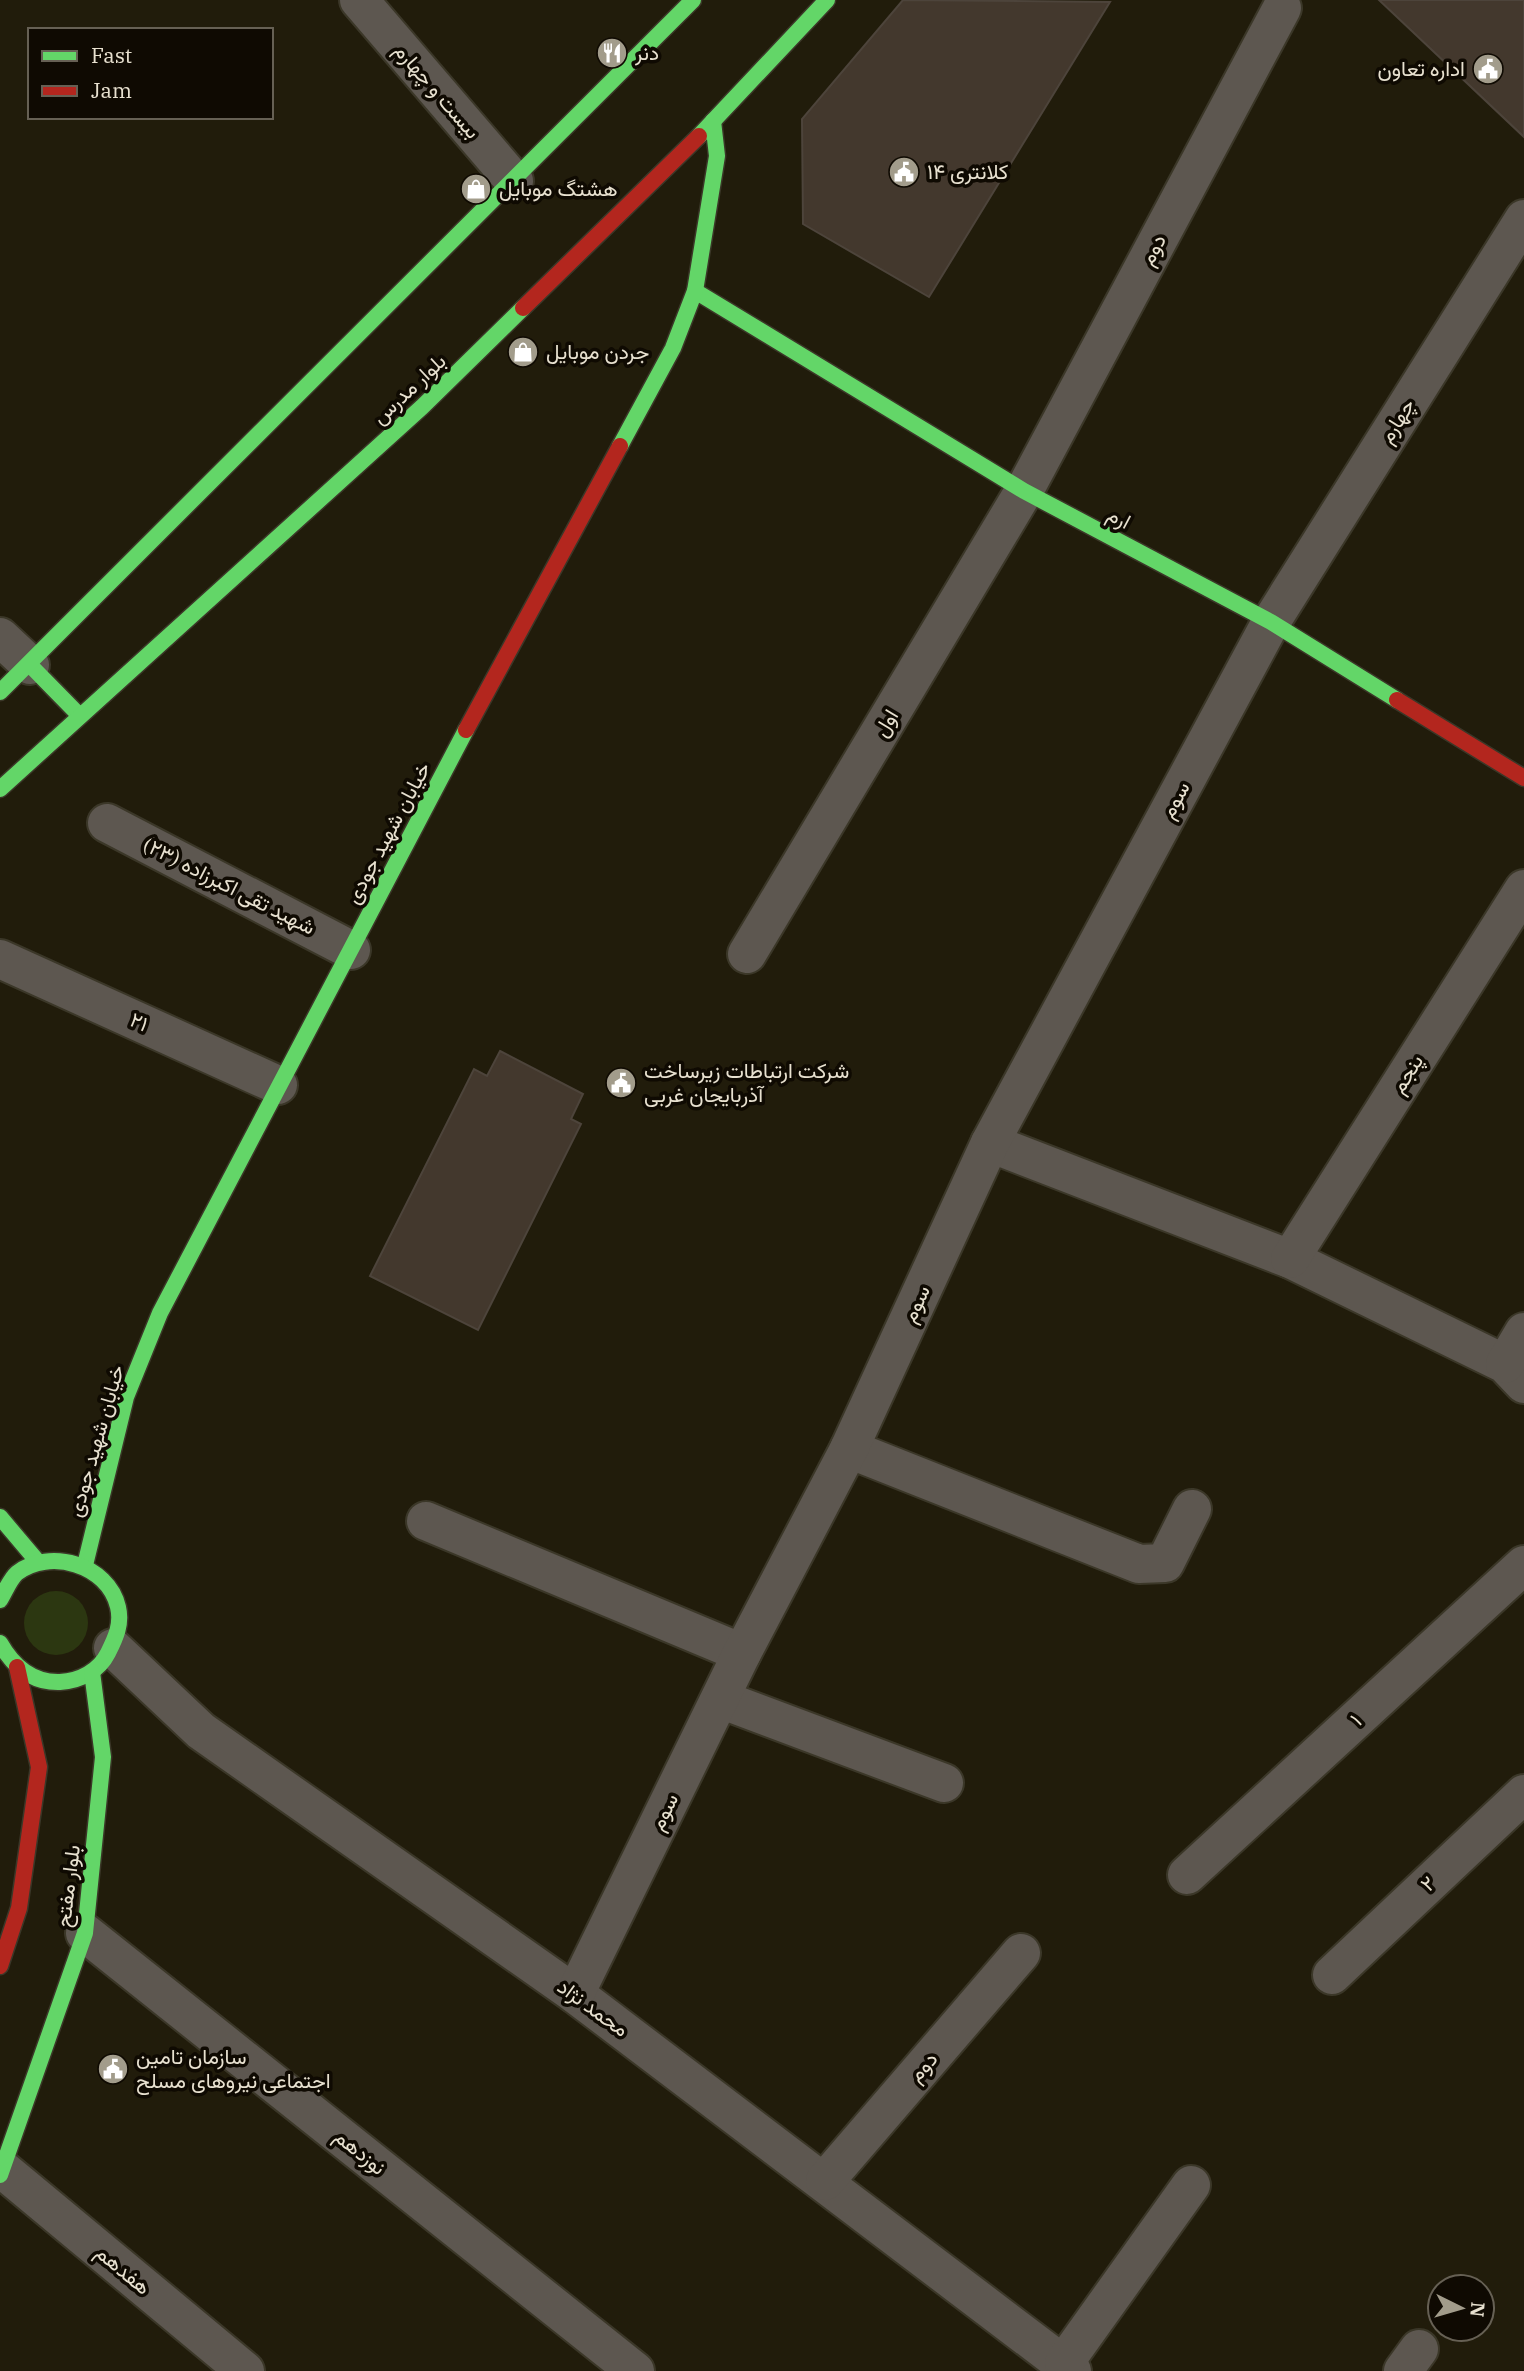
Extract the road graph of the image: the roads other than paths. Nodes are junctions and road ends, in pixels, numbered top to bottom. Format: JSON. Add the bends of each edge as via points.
{"nodes":[{"id":1,"x":359,"y":0,"type":"edge"},
{"id":2,"x":693,"y":0,"type":"edge"},
{"id":3,"x":827,"y":0,"type":"edge"},
{"id":4,"x":1282,"y":8,"type":"dead end"},
{"id":5,"x":713,"y":121,"type":"junction"},
{"id":6,"x":514,"y":181,"type":"junction"},
{"id":7,"x":1524,"y":219,"type":"edge"},
{"id":8,"x":695,"y":291,"type":"junction"},
{"id":9,"x":1024,"y":491,"type":"junction"},
{"id":10,"x":1271,"y":622,"type":"junction"},
{"id":11,"x":0,"y":637,"type":"edge"},
{"id":12,"x":30,"y":665,"type":"junction"},
{"id":13,"x":0,"y":692,"type":"edge"},
{"id":14,"x":80,"y":716,"type":"junction"},
{"id":15,"x":1524,"y":778,"type":"edge"},
{"id":16,"x":0,"y":789,"type":"edge"},
{"id":17,"x":107,"y":823,"type":"dead end"},
{"id":18,"x":1524,"y":889,"type":"edge"},
{"id":19,"x":351,"y":950,"type":"junction"},
{"id":20,"x":747,"y":954,"type":"dead end"},
{"id":21,"x":0,"y":959,"type":"edge"},
{"id":22,"x":278,"y":1086,"type":"junction"},
{"id":23,"x":990,"y":1143,"type":"junction"},
{"id":24,"x":1290,"y":1259,"type":"junction"},
{"id":25,"x":1524,"y":1332,"type":"edge"},
{"id":26,"x":1515,"y":1374,"type":"edge"},
{"id":27,"x":849,"y":1449,"type":"junction"},
{"id":28,"x":1192,"y":1509,"type":"dead end"},
{"id":29,"x":0,"y":1517,"type":"edge"},
{"id":30,"x":426,"y":1521,"type":"dead end"},
{"id":31,"x":38,"y":1562,"type":"junction"},
{"id":32,"x":85,"y":1565,"type":"junction"},
{"id":33,"x":1524,"y":1565,"type":"edge"},
{"id":34,"x":0,"y":1600,"type":"edge"},
{"id":35,"x":0,"y":1643,"type":"edge"},
{"id":36,"x":741,"y":1653,"type":"junction"},
{"id":37,"x":102,"y":1660,"type":"junction"},
{"id":38,"x":17,"y":1667,"type":"junction"},
{"id":39,"x":720,"y":1699,"type":"junction"},
{"id":40,"x":944,"y":1783,"type":"dead end"},
{"id":41,"x":1524,"y":1794,"type":"edge"},
{"id":42,"x":1187,"y":1875,"type":"dead end"},
{"id":43,"x":85,"y":1933,"type":"junction"},
{"id":44,"x":1021,"y":1953,"type":"dead end"},
{"id":45,"x":0,"y":1966,"type":"edge"},
{"id":46,"x":1332,"y":1975,"type":"dead end"},
{"id":47,"x":575,"y":1994,"type":"junction"},
{"id":48,"x":1,"y":2172,"type":"edge"},
{"id":49,"x":825,"y":2180,"type":"junction"},
{"id":50,"x":1191,"y":2185,"type":"dead end"},
{"id":51,"x":1068,"y":2367,"type":"edge"},
{"id":52,"x":245,"y":2371,"type":"edge"},
{"id":53,"x":635,"y":2371,"type":"edge"}],
"edges":[{"from":1,"to":6,"type":"street","name":"بیست و چهارم"},
{"from":2,"to":6,"type":"street"},
{"from":3,"to":5,"type":"street","name":"بلوار مدرس"},
{"from":4,"to":9,"type":"street","name":"دوم"},
{"from":5,"to":8,"type":"street","name":"خیابان شهید جودی","via":[[717,156]]},
{"from":5,"to":14,"type":"street","name":"بلوار مدرس","via":[[422,407]]},
{"from":6,"to":12,"type":"street"},
{"from":7,"to":10,"type":"street","name":"چهارم"},
{"from":8,"to":9,"type":"street","name":"ارم"},
{"from":8,"to":19,"type":"street","name":"خیابان شهید جودی","via":[[673,348]]},
{"from":9,"to":10,"type":"street","name":"ارم"},
{"from":9,"to":20,"type":"street","name":"اول"},
{"from":10,"to":15,"type":"street","name":"ارم"},
{"from":10,"to":23,"type":"street","name":"سوم"},
{"from":11,"to":12,"type":"street"},
{"from":12,"to":13,"type":"street"},
{"from":12,"to":14,"type":"street"},
{"from":14,"to":16,"type":"street","name":"بلوار مدرس"},
{"from":17,"to":19,"type":"street","name":"شهید تقی اکبرزاده (۲۳)"},
{"from":18,"to":24,"type":"street","name":"پنجم"},
{"from":19,"to":22,"type":"street","name":"خیابان شهید جودی"},
{"from":21,"to":22,"type":"street","name":"۲۱"},
{"from":22,"to":32,"type":"street","name":"خیابان شهید جودی","via":[[160,1313],[126,1397]]},
{"from":23,"to":24,"type":"street"},
{"from":23,"to":27,"type":"street","name":"سوم"},
{"from":24,"to":26,"type":"street"},
{"from":25,"to":26,"type":"street"},
{"from":27,"to":28,"type":"street","via":[[1139,1564],[1165,1563]]},
{"from":27,"to":36,"type":"street","name":"سوم"},
{"from":29,"to":31,"type":"street"},
{"from":30,"to":36,"type":"street"},
{"from":31,"to":32,"type":"street","via":[[70,1560]]},
{"from":31,"to":34,"type":"street","via":[[11,1580]]},
{"from":32,"to":37,"type":"street","name":"بلوار مفتح","via":[[109,1587],[119,1617]]},
{"from":33,"to":42,"type":"street","name":"۱"},
{"from":35,"to":38,"type":"street"},
{"from":36,"to":39,"type":"street","name":"سوم"},
{"from":37,"to":38,"type":"street","via":[[61,1682],[38,1678]]},
{"from":37,"to":43,"type":"street","name":"بلوار مفتح","via":[[103,1757]]},
{"from":37,"to":47,"type":"street","name":"محمد نژاد"},
{"from":38,"to":45,"type":"street","via":[[40,1767],[19,1908]]},
{"from":39,"to":40,"type":"street"},
{"from":39,"to":47,"type":"street","name":"سوم"},
{"from":41,"to":46,"type":"street","name":"۲"},
{"from":43,"to":48,"type":"street","name":"بلوار مفتح"},
{"from":43,"to":53,"type":"street","name":"نوزدهم"},
{"from":44,"to":49,"type":"street","name":"دوم"},
{"from":47,"to":49,"type":"street","name":"محمد نژاد"},
{"from":48,"to":52,"type":"street","name":"هفدهم"},
{"from":49,"to":51,"type":"street","name":"محمد نژاد"},
{"from":50,"to":51,"type":"street"}]}
